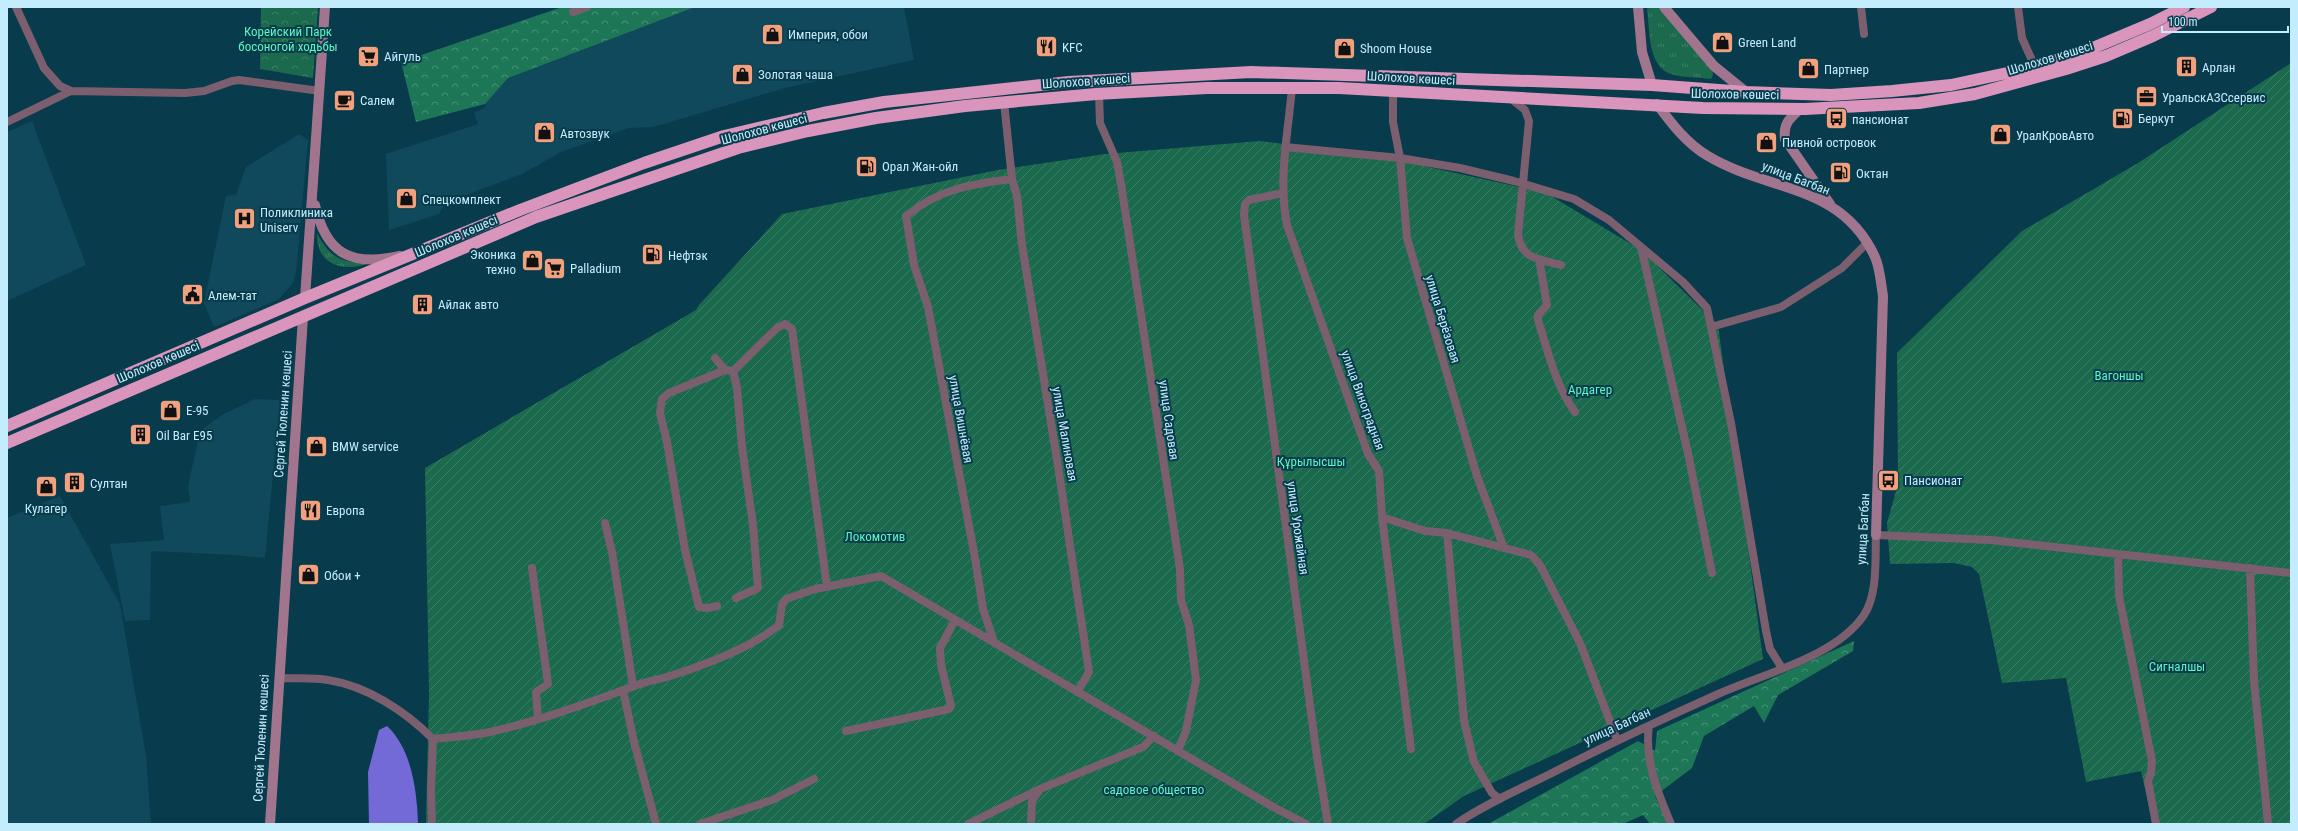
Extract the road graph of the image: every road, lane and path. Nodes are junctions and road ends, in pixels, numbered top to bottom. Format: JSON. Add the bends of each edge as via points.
{"nodes":[{"id":1,"x":16,"y":7,"type":"edge"},
{"id":2,"x":325,"y":7,"type":"edge"},
{"id":3,"x":587,"y":7,"type":"edge"},
{"id":4,"x":1638,"y":7,"type":"edge"},
{"id":5,"x":1665,"y":7,"type":"edge"},
{"id":6,"x":1861,"y":7,"type":"edge"},
{"id":7,"x":2018,"y":7,"type":"edge"},
{"id":8,"x":2184,"y":7,"type":"edge"},
{"id":9,"x":2212,"y":7,"type":"edge"},
{"id":10,"x":573,"y":12,"type":"dead end"},
{"id":11,"x":1864,"y":34,"type":"dead end"},
{"id":12,"x":2035,"y":67,"type":"junction"},
{"id":13,"x":1652,"y":85,"type":"junction"},
{"id":14,"x":1292,"y":88,"type":"junction"},
{"id":15,"x":72,"y":91,"type":"junction"},
{"id":16,"x":320,"y":91,"type":"junction"},
{"id":17,"x":1393,"y":91,"type":"junction"},
{"id":18,"x":1746,"y":92,"type":"junction"},
{"id":19,"x":1099,"y":94,"type":"junction"},
{"id":20,"x":1510,"y":97,"type":"junction"},
{"id":21,"x":1004,"y":102,"type":"junction"},
{"id":22,"x":1657,"y":104,"type":"junction"},
{"id":23,"x":1800,"y":109,"type":"junction"},
{"id":24,"x":7,"y":122,"type":"edge"},
{"id":25,"x":1285,"y":147,"type":"junction"},
{"id":26,"x":1400,"y":158,"type":"junction"},
{"id":27,"x":1012,"y":179,"type":"junction"},
{"id":28,"x":1524,"y":184,"type":"junction"},
{"id":29,"x":1283,"y":193,"type":"junction"},
{"id":30,"x":312,"y":195,"type":"junction"},
{"id":31,"x":1830,"y":204,"type":"junction"},
{"id":32,"x":1866,"y":244,"type":"junction"},
{"id":33,"x":1641,"y":247,"type":"junction"},
{"id":34,"x":416,"y":252,"type":"junction"},
{"id":35,"x":1539,"y":259,"type":"junction"},
{"id":36,"x":1561,"y":265,"type":"dead end"},
{"id":37,"x":305,"y":298,"type":"junction"},
{"id":38,"x":304,"y":317,"type":"junction"},
{"id":39,"x":1711,"y":327,"type":"junction"},
{"id":40,"x":715,"y":358,"type":"dead end"},
{"id":41,"x":729,"y":371,"type":"junction"},
{"id":42,"x":1575,"y":412,"type":"dead end"},
{"id":43,"x":7,"y":426,"type":"edge"},
{"id":44,"x":7,"y":443,"type":"edge"},
{"id":45,"x":1382,"y":517,"type":"junction"},
{"id":46,"x":605,"y":523,"type":"dead end"},
{"id":47,"x":1447,"y":534,"type":"junction"},
{"id":48,"x":1876,"y":535,"type":"junction"},
{"id":49,"x":1504,"y":548,"type":"junction"},
{"id":50,"x":2118,"y":554,"type":"junction"},
{"id":51,"x":532,"y":568,"type":"dead end"},
{"id":52,"x":2250,"y":568,"type":"junction"},
{"id":53,"x":1712,"y":573,"type":"dead end"},
{"id":54,"x":2291,"y":573,"type":"edge"},
{"id":55,"x":827,"y":587,"type":"junction"},
{"id":56,"x":736,"y":598,"type":"dead end"},
{"id":57,"x":717,"y":606,"type":"dead end"},
{"id":58,"x":955,"y":620,"type":"junction"},
{"id":59,"x":994,"y":642,"type":"junction"},
{"id":60,"x":1782,"y":668,"type":"junction"},
{"id":61,"x":279,"y":678,"type":"junction"},
{"id":62,"x":633,"y":686,"type":"junction"},
{"id":63,"x":622,"y":690,"type":"junction"},
{"id":64,"x":1078,"y":691,"type":"junction"},
{"id":65,"x":538,"y":719,"type":"junction"},
{"id":66,"x":1649,"y":726,"type":"junction"},
{"id":67,"x":846,"y":731,"type":"dead end"},
{"id":68,"x":1154,"y":736,"type":"junction"},
{"id":69,"x":433,"y":739,"type":"junction"},
{"id":70,"x":1617,"y":740,"type":"junction"},
{"id":71,"x":1411,"y":749,"type":"dead end"},
{"id":72,"x":1178,"y":750,"type":"junction"},
{"id":73,"x":814,"y":779,"type":"dead end"},
{"id":74,"x":1040,"y":789,"type":"junction"},
{"id":75,"x":1500,"y":799,"type":"junction"},
{"id":76,"x":270,"y":824,"type":"edge"},
{"id":77,"x":432,"y":824,"type":"edge"},
{"id":78,"x":656,"y":824,"type":"edge"},
{"id":79,"x":700,"y":824,"type":"edge"},
{"id":80,"x":968,"y":824,"type":"edge"},
{"id":81,"x":1031,"y":824,"type":"edge"},
{"id":82,"x":1306,"y":824,"type":"edge"},
{"id":83,"x":1328,"y":824,"type":"edge"},
{"id":84,"x":1456,"y":824,"type":"edge"},
{"id":85,"x":1671,"y":824,"type":"edge"},
{"id":86,"x":2156,"y":824,"type":"edge"},
{"id":87,"x":2268,"y":824,"type":"edge"}],
"edges":[{"from":1,"to":15,"type":"street","via":[[44,68],[60,86]]},
{"from":2,"to":16,"type":"main road","name":"Сергей Тюленин көшесі"},
{"from":3,"to":10,"type":"street"},
{"from":4,"to":13,"type":"main road","via":[[1642,52]]},
{"from":5,"to":18,"type":"main road","via":[[1714,66]]},
{"from":6,"to":11,"type":"street"},
{"from":7,"to":12,"type":"street","via":[[2022,38]]},
{"from":8,"to":12,"type":"highway","name":"Шолохов көшесі","via":[[2088,50]]},
{"from":9,"to":23,"type":"highway","name":"Шолохов көшесі","via":[[2106,56],[1961,97],[1919,103]]},
{"from":12,"to":18,"type":"highway","name":"Шолохов көшесі","via":[[1951,85],[1892,91],[1832,95]]},
{"from":13,"to":18,"type":"highway","name":"Шолохов көшесі"},
{"from":13,"to":22,"type":"highway"},
{"from":13,"to":34,"type":"highway","name":"Шолохов көшесі","via":[[1251,72],[1069,82],[884,102],[779,122],[724,136],[520,210]]},
{"from":14,"to":17,"type":"highway","name":"Шолохов көшесі"},
{"from":14,"to":19,"type":"highway","name":"Шолохов көшесі","via":[[1207,88]]},
{"from":14,"to":25,"type":"street","name":"улица Виноградная"},
{"from":15,"to":16,"type":"street","via":[[185,93],[204,91],[239,80]]},
{"from":15,"to":24,"type":"street"},
{"from":16,"to":30,"type":"main road","name":"Сергей Тюленин көшесі"},
{"from":17,"to":20,"type":"highway","name":"Шолохов көшесі"},
{"from":17,"to":26,"type":"street","name":"улица Берёзовая","via":[[1393,122]]},
{"from":19,"to":21,"type":"highway","name":"Шолохов көшесі"},
{"from":19,"to":72,"type":"street","name":"улица Садовая","via":[[1100,123],[1117,162],[1121,184],[1180,569],[1181,600],[1188,625],[1196,680],[1186,730]]},
{"from":20,"to":22,"type":"highway","name":"Шолохов көшесі"},
{"from":20,"to":28,"type":"street","via":[[1525,110],[1529,122]]},
{"from":21,"to":27,"type":"street","name":"улица Малиновая"},
{"from":21,"to":38,"type":"highway","name":"Шолохов көшесі","via":[[876,118],[738,148],[536,217]]},
{"from":22,"to":23,"type":"highway","name":"Шолохов көшесі","via":[[1703,108]]},
{"from":22,"to":31,"type":"main road","name":"улица Багбан","via":[[1674,126],[1708,156]]},
{"from":23,"to":31,"type":"main road","via":[[1788,120],[1784,129],[1785,139]]},
{"from":25,"to":26,"type":"street"},
{"from":25,"to":29,"type":"street","name":"улица Виноградная"},
{"from":26,"to":28,"type":"street","via":[[1460,168]]},
{"from":26,"to":49,"type":"street","name":"улица Берёзовая","via":[[1407,238],[1478,476]]},
{"from":27,"to":59,"type":"street","name":"улица Вишнёвая","via":[[970,184],[944,193],[906,216],[914,265],[928,307],[983,609]]},
{"from":27,"to":64,"type":"street","name":"улица Малиновая","via":[[1017,196],[1022,246],[1066,511],[1089,672]]},
{"from":28,"to":33,"type":"street","via":[[1574,199],[1609,220]]},
{"from":28,"to":35,"type":"street","via":[[1518,235],[1524,251]]},
{"from":29,"to":45,"type":"street","name":"улица Виноградная","via":[[1282,202],[1287,225],[1368,454],[1379,470]]},
{"from":29,"to":83,"type":"street","name":"улица Урожайная","via":[[1249,200],[1245,204],[1244,215]]},
{"from":30,"to":34,"type":"main road","via":[[321,229],[340,252],[365,259],[395,257]]},
{"from":30,"to":37,"type":"main road","name":"Сергей Тюленин көшесі"},
{"from":31,"to":32,"type":"main road","name":"улица Багбан","via":[[1854,225]]},
{"from":32,"to":39,"type":"street","via":[[1842,268],[1782,307]]},
{"from":32,"to":48,"type":"main road","name":"улица Багбан","via":[[1876,258],[1883,296]]},
{"from":33,"to":39,"type":"street","via":[[1683,282],[1707,308]]},
{"from":33,"to":53,"type":"street"},
{"from":34,"to":37,"type":"highway","name":"Шолохов көшесі"},
{"from":35,"to":36,"type":"street"},
{"from":35,"to":42,"type":"street","via":[[1547,305],[1538,315],[1538,320],[1558,381],[1566,400]]},
{"from":37,"to":38,"type":"highway","name":"Сергей Тюленин көшесі"},
{"from":37,"to":43,"type":"highway","name":"Шолохов көшесі"},
{"from":38,"to":44,"type":"highway","name":"Шолохов көшесі"},
{"from":38,"to":61,"type":"main road","name":"Сергей Тюленин көшесі"},
{"from":39,"to":60,"type":"street","via":[[1731,423],[1766,631],[1770,650]]},
{"from":40,"to":41,"type":"street"},
{"from":41,"to":55,"type":"street","via":[[777,328],[785,324],[792,329]]},
{"from":41,"to":56,"type":"street","via":[[737,388],[758,588]]},
{"from":41,"to":57,"type":"street","via":[[668,393],[662,399],[660,413],[685,550],[699,607]]},
{"from":45,"to":47,"type":"street","via":[[1425,531]]},
{"from":45,"to":71,"type":"street","name":"улица Виноградная"},
{"from":46,"to":62,"type":"street"},
{"from":47,"to":49,"type":"street"},
{"from":47,"to":75,"type":"street","via":[[1464,721],[1474,762],[1492,793]]},
{"from":48,"to":50,"type":"street","via":[[1991,540]]},
{"from":48,"to":60,"type":"street","name":"улица Багбан","via":[[1872,591],[1865,614],[1840,639]]},
{"from":49,"to":70,"type":"street","via":[[1531,555],[1540,565],[1580,643]]},
{"from":50,"to":52,"type":"street"},
{"from":50,"to":86,"type":"street","via":[[2119,596],[2152,761],[2148,781]]},
{"from":51,"to":65,"type":"street","via":[[548,684],[536,692]]},
{"from":52,"to":54,"type":"street"},
{"from":52,"to":87,"type":"street","via":[[2254,682]]},
{"from":55,"to":58,"type":"street","via":[[881,576]]},
{"from":55,"to":62,"type":"street","via":[[786,599],[782,605],[779,625],[769,633],[723,656],[670,676]]},
{"from":58,"to":59,"type":"street"},
{"from":58,"to":67,"type":"street","via":[[940,648],[941,665],[951,706],[949,710]]},
{"from":59,"to":64,"type":"street"},
{"from":60,"to":66,"type":"street","name":"улица Багбан"},
{"from":61,"to":69,"type":"street","via":[[327,679],[356,687],[387,703],[418,724]]},
{"from":61,"to":76,"type":"main road","name":"Сергей Тюленин көшесі"},
{"from":62,"to":63,"type":"street"},
{"from":63,"to":65,"type":"street"},
{"from":63,"to":78,"type":"street"},
{"from":64,"to":68,"type":"street"},
{"from":65,"to":69,"type":"street","via":[[489,732]]},
{"from":66,"to":70,"type":"street","name":"улица Багбан"},
{"from":66,"to":85,"type":"street","via":[[1647,740],[1651,768]]},
{"from":68,"to":72,"type":"street"},
{"from":68,"to":74,"type":"street","via":[[1142,747]]},
{"from":69,"to":77,"type":"street"},
{"from":70,"to":75,"type":"street","name":"улица Багбан"},
{"from":72,"to":82,"type":"street"},
{"from":73,"to":79,"type":"street","via":[[772,800]]},
{"from":74,"to":80,"type":"street"},
{"from":74,"to":81,"type":"street","via":[[1032,801]]},
{"from":75,"to":84,"type":"street","name":"улица Багбан"}]}
